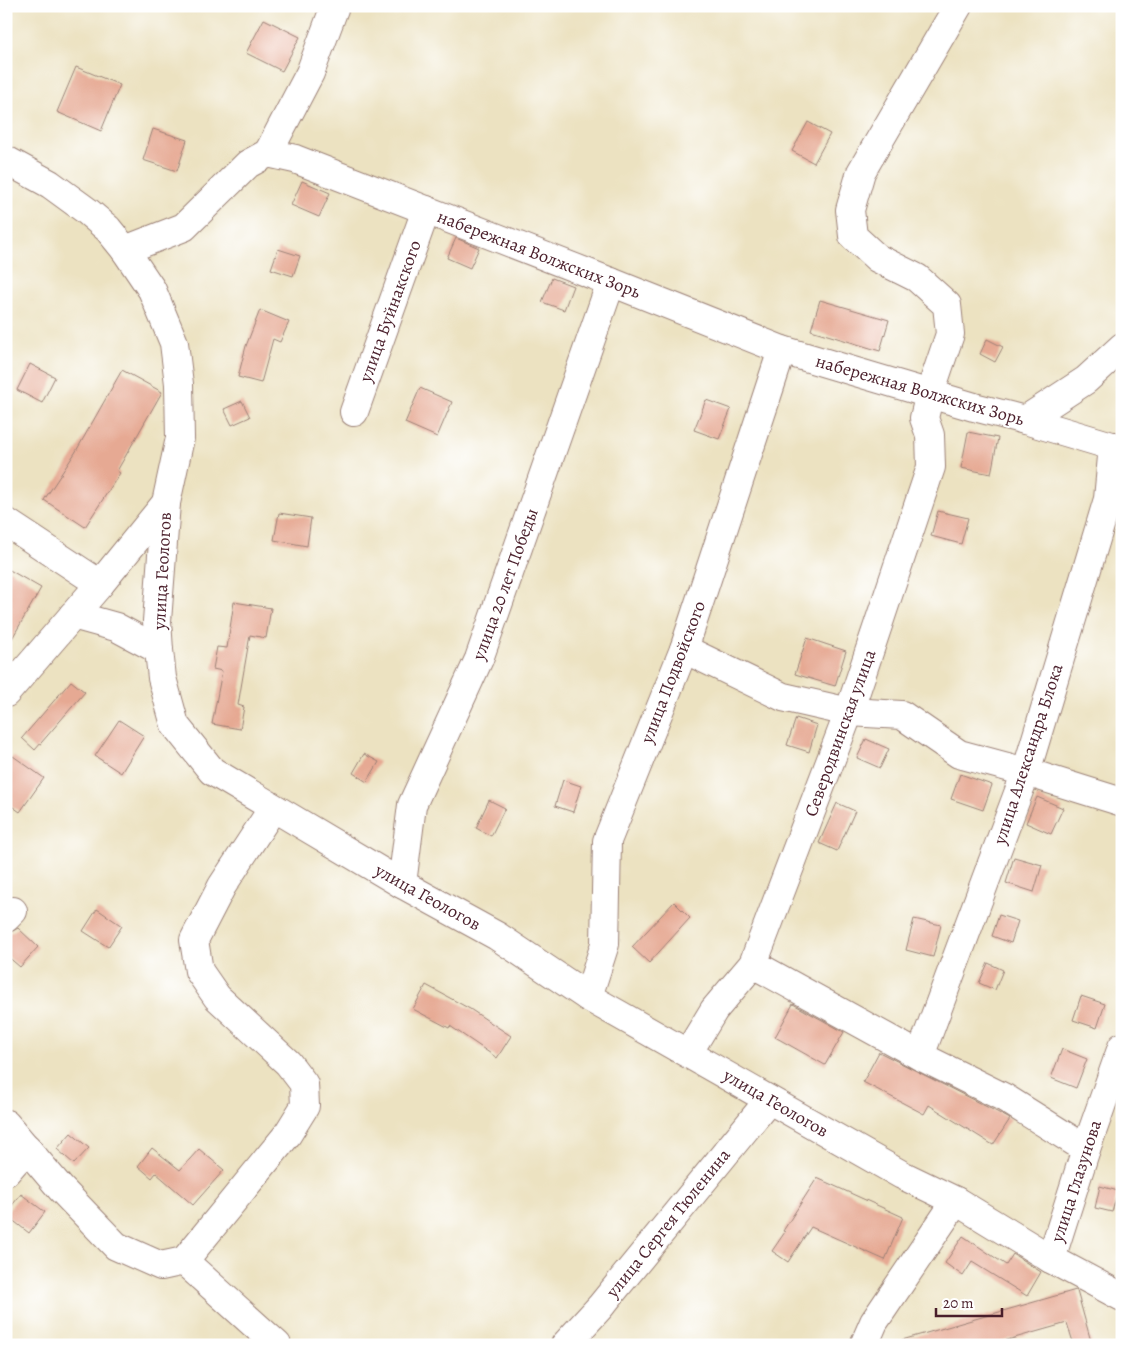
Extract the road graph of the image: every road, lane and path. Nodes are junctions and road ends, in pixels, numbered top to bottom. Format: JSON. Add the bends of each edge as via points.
{"nodes":[{"id":1,"x":958,"y":6,"type":"edge"},
{"id":2,"x":334,"y":7,"type":"edge"},
{"id":3,"x":268,"y":153,"type":"junction"},
{"id":4,"x":6,"y":160,"type":"edge"},
{"id":5,"x":426,"y":210,"type":"junction"},
{"id":6,"x":125,"y":250,"type":"junction"},
{"id":7,"x":611,"y":282,"type":"junction"},
{"id":8,"x":1122,"y":347,"type":"edge"},
{"id":9,"x":782,"y":350,"type":"junction"},
{"id":10,"x":930,"y":393,"type":"junction"},
{"id":11,"x":354,"y":412,"type":"dead end"},
{"id":12,"x":1025,"y":420,"type":"junction"},
{"id":13,"x":1117,"y":447,"type":"edge"},
{"id":14,"x":166,"y":503,"type":"junction"},
{"id":15,"x":6,"y":522,"type":"edge"},
{"id":16,"x":100,"y":584,"type":"junction"},
{"id":17,"x":73,"y":615,"type":"junction"},
{"id":18,"x":684,"y":649,"type":"junction"},
{"id":19,"x":159,"y":650,"type":"junction"},
{"id":20,"x":6,"y":693,"type":"edge"},
{"id":21,"x":849,"y":712,"type":"junction"},
{"id":22,"x":1026,"y":772,"type":"junction"},
{"id":23,"x":1122,"y":802,"type":"edge"},
{"id":24,"x":274,"y":808,"type":"junction"},
{"id":25,"x":402,"y":884,"type":"junction"},
{"id":26,"x":753,"y":964,"type":"junction"},
{"id":27,"x":588,"y":997,"type":"junction"},
{"id":28,"x":1122,"y":1047,"type":"edge"},
{"id":29,"x":688,"y":1053,"type":"junction"},
{"id":30,"x":920,"y":1056,"type":"junction"},
{"id":31,"x":769,"y":1100,"type":"junction"},
{"id":32,"x":6,"y":1124,"type":"edge"},
{"id":33,"x":27,"y":1148,"type":"junction"},
{"id":34,"x":1086,"y":1149,"type":"junction"},
{"id":35,"x":6,"y":1172,"type":"edge"},
{"id":36,"x":956,"y":1201,"type":"junction"},
{"id":37,"x":1051,"y":1259,"type":"junction"},
{"id":38,"x":184,"y":1261,"type":"junction"},
{"id":39,"x":1122,"y":1297,"type":"edge"},
{"id":40,"x":278,"y":1345,"type":"edge"},
{"id":41,"x":565,"y":1345,"type":"edge"},
{"id":42,"x":864,"y":1345,"type":"edge"}],
"edges":[{"from":1,"to":10,"type":"street","name":"Северодвинская улица","via":[[862,172],[850,210],[853,236],[877,258],[917,278],[947,305],[950,334]]},
{"from":2,"to":3,"type":"street","via":[[310,73]]},
{"from":3,"to":5,"type":"street","name":"набережная Волжских Зорь","via":[[295,159]]},
{"from":3,"to":6,"type":"street","via":[[248,164],[184,226]]},
{"from":4,"to":6,"type":"street","via":[[50,184],[87,211]]},
{"from":5,"to":7,"type":"street","name":"набережная Волжских Зорь"},
{"from":5,"to":11,"type":"street","name":"улица Буйнакского"},
{"from":6,"to":14,"type":"street","name":"улица Геологов","via":[[152,290],[174,343],[180,438]]},
{"from":7,"to":9,"type":"street","name":"набережная Волжских Зорь"},
{"from":7,"to":25,"type":"street","name":"улица 20 лет Победы","via":[[479,659],[412,805]]},
{"from":8,"to":12,"type":"street","via":[[1086,380]]},
{"from":9,"to":10,"type":"street","name":"набережная Волжских Зорь"},
{"from":9,"to":18,"type":"street","name":"улица Подвойского"},
{"from":10,"to":12,"type":"street","name":"набережная Волжских Зорь"},
{"from":10,"to":21,"type":"street","name":"Северодвинская улица","via":[[924,418],[930,435],[931,467]]},
{"from":12,"to":13,"type":"street","name":"набережная Волжских Зорь"},
{"from":13,"to":22,"type":"street","name":"улица Александра Блока","via":[[1108,499]]},
{"from":14,"to":16,"type":"street"},
{"from":14,"to":19,"type":"street","name":"улица Геологов","via":[[157,621]]},
{"from":15,"to":16,"type":"street"},
{"from":16,"to":17,"type":"street"},
{"from":17,"to":19,"type":"street","via":[[116,627]]},
{"from":17,"to":20,"type":"street"},
{"from":18,"to":21,"type":"street","via":[[783,697]]},
{"from":18,"to":27,"type":"street","name":"улица Подвойского","via":[[606,840],[604,944]]},
{"from":19,"to":24,"type":"street","name":"улица Геологов","via":[[162,678],[175,725],[212,771]]},
{"from":21,"to":22,"type":"street","via":[[902,715],[958,754]]},
{"from":21,"to":26,"type":"street","name":"Северодвинская улица"},
{"from":22,"to":23,"type":"street"},
{"from":22,"to":30,"type":"street","name":"улица Александра Блока"},
{"from":24,"to":25,"type":"street","name":"улица Геологов"},
{"from":24,"to":38,"type":"street","via":[[222,886],[194,940],[199,971],[217,997],[299,1077],[304,1084],[305,1106],[287,1135]]},
{"from":25,"to":27,"type":"street","name":"улица Геологов","via":[[496,936]]},
{"from":26,"to":29,"type":"street","name":"Северодвинская улица","via":[[714,1010]]},
{"from":26,"to":30,"type":"street"},
{"from":27,"to":29,"type":"street","name":"улица Геологов"},
{"from":28,"to":34,"type":"street","name":"улица Глазунова"},
{"from":29,"to":31,"type":"street","name":"улица Геологов"},
{"from":30,"to":34,"type":"street","via":[[1005,1098]]},
{"from":31,"to":36,"type":"street","name":"улица Геологов","via":[[902,1175]]},
{"from":31,"to":41,"type":"street","name":"улица Сергея Тюленина","via":[[600,1307]]},
{"from":32,"to":33,"type":"street"},
{"from":33,"to":35,"type":"street"},
{"from":33,"to":38,"type":"street","via":[[116,1246],[160,1266]]},
{"from":34,"to":37,"type":"street","name":"улица Глазунова"},
{"from":36,"to":37,"type":"street","name":"улица Геологов"},
{"from":36,"to":42,"type":"street","via":[[874,1322]]},
{"from":37,"to":39,"type":"street","name":"улица Геологов"},
{"from":38,"to":40,"type":"street"}]}
